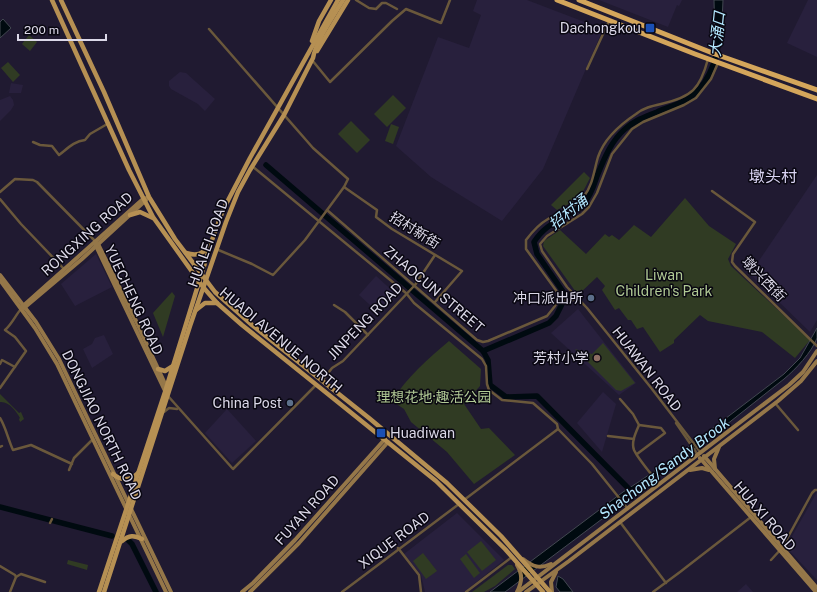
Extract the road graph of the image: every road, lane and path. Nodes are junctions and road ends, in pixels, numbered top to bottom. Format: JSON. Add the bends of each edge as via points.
{"nodes":[{"id":1,"x":52,"y":0,"type":"edge"},
{"id":2,"x":61,"y":0,"type":"edge"},
{"id":3,"x":331,"y":0,"type":"edge"},
{"id":4,"x":338,"y":0,"type":"edge"},
{"id":5,"x":343,"y":0,"type":"edge"},
{"id":6,"x":348,"y":0,"type":"edge"},
{"id":7,"x":356,"y":0,"type":"edge"},
{"id":8,"x":450,"y":0,"type":"edge"},
{"id":9,"x":557,"y":0,"type":"edge"},
{"id":10,"x":579,"y":0,"type":"edge"},
{"id":11,"x":590,"y":2,"type":"edge"},
{"id":12,"x":397,"y":9,"type":"dead end"},
{"id":13,"x":609,"y":20,"type":"junction"},
{"id":14,"x":208,"y":29,"type":"dead end"},
{"id":15,"x":307,"y":54,"type":"junction"},
{"id":16,"x":312,"y":59,"type":"junction"},
{"id":17,"x":714,"y":61,"type":"junction"},
{"id":18,"x":587,"y":68,"type":"dead end"},
{"id":19,"x":817,"y":90,"type":"edge"},
{"id":20,"x":284,"y":97,"type":"junction"},
{"id":21,"x":817,"y":99,"type":"edge"},
{"id":22,"x":291,"y":101,"type":"junction"},
{"id":23,"x":278,"y":108,"type":"junction"},
{"id":24,"x":284,"y":115,"type":"junction"},
{"id":25,"x":109,"y":123,"type":"junction"},
{"id":26,"x":33,"y":142,"type":"dead end"},
{"id":27,"x":252,"y":166,"type":"junction"},
{"id":28,"x":344,"y":187,"type":"junction"},
{"id":29,"x":0,"y":192,"type":"edge"},
{"id":30,"x":712,"y":192,"type":"dead end"},
{"id":31,"x":149,"y":197,"type":"junction"},
{"id":32,"x":0,"y":198,"type":"edge"},
{"id":33,"x":144,"y":201,"type":"junction"},
{"id":34,"x":327,"y":210,"type":"junction"},
{"id":35,"x":130,"y":215,"type":"junction"},
{"id":36,"x":155,"y":219,"type":"junction"},
{"id":37,"x":320,"y":220,"type":"junction"},
{"id":38,"x":212,"y":240,"type":"junction"},
{"id":39,"x":96,"y":244,"type":"junction"},
{"id":40,"x":216,"y":249,"type":"junction"},
{"id":41,"x":186,"y":253,"type":"junction"},
{"id":42,"x":435,"y":255,"type":"junction"},
{"id":43,"x":64,"y":269,"type":"junction"},
{"id":44,"x":0,"y":275,"type":"edge"},
{"id":45,"x":202,"y":276,"type":"junction"},
{"id":46,"x":0,"y":280,"type":"edge"},
{"id":47,"x":206,"y":280,"type":"junction"},
{"id":48,"x":200,"y":282,"type":"junction"},
{"id":49,"x":414,"y":285,"type":"junction"},
{"id":50,"x":203,"y":287,"type":"junction"},
{"id":51,"x":407,"y":292,"type":"junction"},
{"id":52,"x":560,"y":297,"type":"junction"},
{"id":53,"x":578,"y":298,"type":"junction"},
{"id":54,"x":435,"y":302,"type":"junction"},
{"id":55,"x":217,"y":303,"type":"junction"},
{"id":56,"x":334,"y":305,"type":"dead end"},
{"id":57,"x":24,"y":307,"type":"junction"},
{"id":58,"x":195,"y":312,"type":"junction"},
{"id":59,"x":368,"y":335,"type":"junction"},
{"id":60,"x":816,"y":345,"type":"edge"},
{"id":61,"x":817,"y":351,"type":"edge"},
{"id":62,"x":817,"y":360,"type":"edge"},
{"id":63,"x":0,"y":364,"type":"edge"},
{"id":64,"x":173,"y":366,"type":"junction"},
{"id":65,"x":15,"y":367,"type":"junction"},
{"id":66,"x":158,"y":369,"type":"junction"},
{"id":67,"x":322,"y":381,"type":"junction"},
{"id":68,"x":317,"y":384,"type":"junction"},
{"id":69,"x":0,"y":388,"type":"edge"},
{"id":70,"x":166,"y":392,"type":"junction"},
{"id":71,"x":620,"y":399,"type":"dead end"},
{"id":72,"x":775,"y":403,"type":"junction"},
{"id":73,"x":179,"y":409,"type":"junction"},
{"id":74,"x":162,"y":414,"type":"junction"},
{"id":75,"x":0,"y":418,"type":"edge"},
{"id":76,"x":639,"y":425,"type":"junction"},
{"id":77,"x":558,"y":429,"type":"junction"},
{"id":78,"x":798,"y":430,"type":"dead end"},
{"id":79,"x":608,"y":436,"type":"dead end"},
{"id":80,"x":93,"y":439,"type":"junction"},
{"id":81,"x":634,"y":439,"type":"junction"},
{"id":82,"x":387,"y":441,"type":"junction"},
{"id":83,"x":721,"y":445,"type":"junction"},
{"id":84,"x":698,"y":452,"type":"junction"},
{"id":85,"x":637,"y":454,"type":"junction"},
{"id":86,"x":703,"y":459,"type":"junction"},
{"id":87,"x":72,"y":464,"type":"junction"},
{"id":88,"x":69,"y":470,"type":"dead end"},
{"id":89,"x":686,"y":471,"type":"junction"},
{"id":90,"x":713,"y":471,"type":"junction"},
{"id":91,"x":139,"y":472,"type":"junction"},
{"id":92,"x":113,"y":474,"type":"junction"},
{"id":93,"x":660,"y":485,"type":"junction"},
{"id":94,"x":817,"y":490,"type":"edge"},
{"id":95,"x":464,"y":500,"type":"junction"},
{"id":96,"x":459,"y":504,"type":"junction"},
{"id":97,"x":628,"y":509,"type":"junction"},
{"id":98,"x":129,"y":510,"type":"junction"},
{"id":99,"x":751,"y":516,"type":"junction"},
{"id":100,"x":52,"y":519,"type":"dead end"},
{"id":101,"x":620,"y":521,"type":"junction"},
{"id":102,"x":50,"y":523,"type":"dead end"},
{"id":103,"x":142,"y":539,"type":"junction"},
{"id":104,"x":120,"y":542,"type":"junction"},
{"id":105,"x":398,"y":548,"type":"junction"},
{"id":106,"x":781,"y":549,"type":"junction"},
{"id":107,"x":522,"y":559,"type":"junction"},
{"id":108,"x":771,"y":560,"type":"dead end"},
{"id":109,"x":516,"y":562,"type":"junction"},
{"id":110,"x":0,"y":566,"type":"edge"},
{"id":111,"x":551,"y":566,"type":"junction"},
{"id":112,"x":556,"y":571,"type":"junction"},
{"id":113,"x":16,"y":577,"type":"junction"},
{"id":114,"x":539,"y":579,"type":"junction"},
{"id":115,"x":45,"y":582,"type":"dead end"},
{"id":116,"x":535,"y":582,"type":"junction"},
{"id":117,"x":666,"y":583,"type":"junction"},
{"id":118,"x":817,"y":588,"type":"edge"},
{"id":119,"x":518,"y":591,"type":"edge"},
{"id":120,"x":10,"y":592,"type":"edge"},
{"id":121,"x":99,"y":592,"type":"edge"},
{"id":122,"x":104,"y":592,"type":"edge"},
{"id":123,"x":166,"y":592,"type":"edge"},
{"id":124,"x":171,"y":592,"type":"edge"},
{"id":125,"x":242,"y":592,"type":"edge"},
{"id":126,"x":250,"y":592,"type":"edge"},
{"id":127,"x":342,"y":592,"type":"edge"},
{"id":128,"x":421,"y":592,"type":"edge"},
{"id":129,"x":466,"y":592,"type":"edge"},
{"id":130,"x":543,"y":592,"type":"edge"},
{"id":131,"x":551,"y":592,"type":"edge"},
{"id":132,"x":653,"y":592,"type":"edge"},
{"id":133,"x":816,"y":592,"type":"edge"}],
"edges":[{"from":1,"to":25,"type":"main road","name":"HUADI AVENUE NORTH"},
{"from":2,"to":31,"type":"main road","name":"HUADI AVENUE NORTH"},
{"from":3,"to":15,"type":"main road","via":[[319,20]]},
{"from":4,"to":15,"type":"main road","name":"HUALEI ROAD"},
{"from":5,"to":16,"type":"main road","name":"HUALEI ROAD"},
{"from":6,"to":16,"type":"main road"},
{"from":7,"to":12,"type":"street","via":[[369,8],[376,9],[382,3],[386,3]]},
{"from":8,"to":16,"type":"street","via":[[441,23],[406,9],[330,82]]},
{"from":9,"to":13,"type":"highway"},
{"from":10,"to":11,"type":"highway"},
{"from":11,"to":19,"type":"highway","via":[[717,54]]},
{"from":13,"to":17,"type":"highway"},
{"from":13,"to":18,"type":"street"},
{"from":14,"to":23,"type":"street"},
{"from":15,"to":20,"type":"main road","name":"HUALEI ROAD"},
{"from":16,"to":22,"type":"main road","name":"HUALEI ROAD"},
{"from":17,"to":21,"type":"highway"},
{"from":17,"to":52,"type":"street","via":[[692,90],[679,98],[640,111],[627,120],[605,142],[592,181],[583,198],[544,222],[525,242],[528,252]]},
{"from":17,"to":53,"type":"street","name":"HUAWAN ROAD","via":[[711,79],[696,98],[633,128],[612,154],[597,193],[589,206],[582,214],[541,242],[542,251],[567,287]]},
{"from":20,"to":22,"type":"main road"},
{"from":20,"to":23,"type":"main road","name":"HUALEI ROAD"},
{"from":22,"to":24,"type":"main road","name":"HUALEI ROAD"},
{"from":23,"to":24,"type":"street"},
{"from":23,"to":38,"type":"main road","name":"HUALEI ROAD","via":[[240,176]]},
{"from":24,"to":27,"type":"main road","name":"HUALEI ROAD"},
{"from":24,"to":28,"type":"street","via":[[313,148],[347,178]]},
{"from":25,"to":26,"type":"street","via":[[59,155],[52,146]]},
{"from":25,"to":33,"type":"main road","name":"HUADI AVENUE NORTH"},
{"from":27,"to":37,"type":"street"},
{"from":27,"to":40,"type":"main road","name":"HUALEI ROAD","via":[[238,192]]},
{"from":28,"to":34,"type":"street"},
{"from":28,"to":42,"type":"street","name":"招村新街","via":[[377,210],[376,217],[392,229]]},
{"from":29,"to":39,"type":"street","via":[[15,179],[37,182]]},
{"from":30,"to":60,"type":"street","name":"墩兴西街","via":[[755,222],[733,254],[732,262]]},
{"from":31,"to":33,"type":"main road","name":"RONGXING ROAD"},
{"from":31,"to":41,"type":"main road","name":"HUADI AVENUE NORTH"},
{"from":32,"to":43,"type":"street"},
{"from":33,"to":35,"type":"main road","name":"RONGXING ROAD"},
{"from":33,"to":36,"type":"main road","name":"HUADI AVENUE NORTH"},
{"from":33,"to":39,"type":"main road","name":"RONGXING ROAD"},
{"from":34,"to":37,"type":"street"},
{"from":34,"to":49,"type":"street","name":"ZHAOCUN STREET"},
{"from":35,"to":36,"type":"main road","via":[[140,212]]},
{"from":35,"to":39,"type":"main road","name":"RONGXING ROAD"},
{"from":36,"to":48,"type":"main road","name":"HUADI AVENUE NORTH"},
{"from":37,"to":40,"type":"street","via":[[273,275]]},
{"from":37,"to":51,"type":"street"},
{"from":38,"to":41,"type":"main road","via":[[203,253]]},
{"from":38,"to":45,"type":"main road","name":"HUALEI ROAD"},
{"from":39,"to":43,"type":"main road","name":"RONGXING ROAD"},
{"from":39,"to":57,"type":"main road","name":"RONGXING ROAD"},
{"from":39,"to":66,"type":"main road","name":"YUECHENG ROAD"},
{"from":39,"to":70,"type":"main road","name":"YUECHENG ROAD"},
{"from":40,"to":47,"type":"main road","name":"HUALEI ROAD"},
{"from":41,"to":45,"type":"main road","name":"HUADI AVENUE NORTH"},
{"from":42,"to":49,"type":"street","name":"JINPENG ROAD"},
{"from":42,"to":54,"type":"street","name":"招村新街","via":[[462,271]]},
{"from":43,"to":57,"type":"main road","name":"RONGXING ROAD"},
{"from":44,"to":57,"type":"main road","name":"DONGJIAO NORTH ROAD"},
{"from":45,"to":47,"type":"main road","name":"HUADI AVENUE NORTH"},
{"from":45,"to":48,"type":"main road","name":"HUALEI ROAD"},
{"from":46,"to":57,"type":"main road","name":"DONGJIAO NORTH ROAD"},
{"from":47,"to":50,"type":"main road","name":"HUALEI ROAD"},
{"from":47,"to":67,"type":"main road","name":"HUADI AVENUE NORTH","via":[[234,310]]},
{"from":48,"to":50,"type":"main road","name":"HUADI AVENUE NORTH"},
{"from":48,"to":64,"type":"main road","name":"HUALEI ROAD"},
{"from":49,"to":51,"type":"street","name":"JINPENG ROAD"},
{"from":49,"to":54,"type":"street","name":"ZHAOCUN STREET"},
{"from":50,"to":55,"type":"main road","name":"HUADI AVENUE NORTH"},
{"from":50,"to":58,"type":"main road","name":"HUALEI ROAD"},
{"from":51,"to":59,"type":"street","name":"JINPENG ROAD"},
{"from":51,"to":77,"type":"street","via":[[414,303],[482,359],[486,366],[489,390],[502,400],[533,403],[557,424]]},
{"from":52,"to":53,"type":"street","via":[[565,301]]},
{"from":52,"to":54,"type":"street","name":"ZHAOCUN STREET","via":[[547,316],[483,342],[477,340]]},
{"from":53,"to":84,"type":"street","name":"HUAWAN ROAD","via":[[649,384]]},
{"from":55,"to":58,"type":"main road","via":[[206,303]]},
{"from":55,"to":68,"type":"main road","name":"HUADI AVENUE NORTH"},
{"from":56,"to":59,"type":"street","via":[[345,312]]},
{"from":57,"to":65,"type":"street","via":[[5,330],[15,337],[26,351]]},
{"from":57,"to":80,"type":"main road","name":"DONGJIAO NORTH ROAD","via":[[51,353]]},
{"from":57,"to":92,"type":"main road","name":"DONGJIAO NORTH ROAD","via":[[59,359]]},
{"from":58,"to":70,"type":"main road","name":"HUALEI ROAD"},
{"from":59,"to":67,"type":"street","name":"JINPENG ROAD","via":[[343,361],[332,368]]},
{"from":61,"to":84,"type":"main road","via":[[803,372],[789,385]]},
{"from":62,"to":72,"type":"main road","via":[[801,381]]},
{"from":63,"to":65,"type":"street","via":[[2,360]]},
{"from":64,"to":66,"type":"main road","via":[[168,370]]},
{"from":64,"to":70,"type":"main road","name":"HUALEI ROAD"},
{"from":65,"to":69,"type":"street"},
{"from":66,"to":70,"type":"main road","name":"YUECHENG ROAD"},
{"from":67,"to":95,"type":"main road","name":"HUADI AVENUE NORTH","via":[[410,451]]},
{"from":68,"to":73,"type":"street","via":[[233,469]]},
{"from":68,"to":82,"type":"main road","name":"HUADI AVENUE NORTH"},
{"from":70,"to":73,"type":"street"},
{"from":70,"to":74,"type":"main road","name":"HUALEI ROAD"},
{"from":70,"to":91,"type":"main road","name":"HUALEI ROAD"},
{"from":71,"to":76,"type":"street"},
{"from":72,"to":78,"type":"street"},
{"from":72,"to":83,"type":"main road"},
{"from":73,"to":74,"type":"street","via":[[169,408]]},
{"from":74,"to":98,"type":"main road","name":"HUALEI ROAD"},
{"from":75,"to":87,"type":"street","via":[[13,450],[31,445]]},
{"from":76,"to":81,"type":"street"},
{"from":76,"to":85,"type":"street","via":[[661,428],[665,433]]},
{"from":77,"to":95,"type":"street"},
{"from":77,"to":97,"type":"street","via":[[592,464]]},
{"from":79,"to":81,"type":"street"},
{"from":80,"to":87,"type":"street","via":[[74,458]]},
{"from":80,"to":98,"type":"main road","name":"DONGJIAO NORTH ROAD"},
{"from":81,"to":85,"type":"street"},
{"from":82,"to":96,"type":"main road","name":"HUADI AVENUE NORTH","via":[[436,481]]},
{"from":82,"to":125,"type":"main road","name":"FUYAN ROAD","via":[[295,540]]},
{"from":82,"to":126,"type":"main road","name":"FUYAN ROAD","via":[[299,544]]},
{"from":83,"to":86,"type":"main road"},
{"from":83,"to":90,"type":"main road","via":[[715,454]]},
{"from":84,"to":86,"type":"main road","name":"HUAXI ROAD"},
{"from":84,"to":93,"type":"main road"},
{"from":85,"to":93,"type":"street"},
{"from":86,"to":89,"type":"main road"},
{"from":86,"to":90,"type":"main road","name":"HUAXI ROAD"},
{"from":87,"to":88,"type":"street"},
{"from":89,"to":90,"type":"main road","via":[[702,468]]},
{"from":89,"to":101,"type":"main road"},
{"from":90,"to":99,"type":"main road","name":"HUAXI ROAD"},
{"from":90,"to":106,"type":"main road","name":"HUAXI ROAD"},
{"from":91,"to":92,"type":"main road","via":[[126,479]]},
{"from":91,"to":98,"type":"main road","name":"HUALEI ROAD"},
{"from":92,"to":98,"type":"main road","name":"DONGJIAO NORTH ROAD"},
{"from":93,"to":97,"type":"main road"},
{"from":94,"to":106,"type":"street","via":[[812,493]]},
{"from":95,"to":107,"type":"main road","name":"HUADI AVENUE NORTH"},
{"from":96,"to":105,"type":"street","name":"XIQUE ROAD"},
{"from":96,"to":109,"type":"main road","name":"HUADI AVENUE NORTH"},
{"from":97,"to":111,"type":"main road"},
{"from":98,"to":103,"type":"main road","name":"DONGJIAO NORTH ROAD"},
{"from":98,"to":104,"type":"main road"},
{"from":98,"to":121,"type":"main road"},
{"from":98,"to":124,"type":"main road","name":"DONGJIAO NORTH ROAD"},
{"from":99,"to":106,"type":"main road","name":"HUAXI ROAD"},
{"from":99,"to":117,"type":"street"},
{"from":100,"to":102,"type":"street"},
{"from":101,"to":112,"type":"main road"},
{"from":101,"to":117,"type":"street"},
{"from":103,"to":104,"type":"main road","via":[[128,536]]},
{"from":103,"to":123,"type":"main road","name":"DONGJIAO NORTH ROAD"},
{"from":104,"to":122,"type":"main road"},
{"from":105,"to":127,"type":"street","name":"XIQUE ROAD"},
{"from":105,"to":128,"type":"street","via":[[419,575]]},
{"from":106,"to":108,"type":"street"},
{"from":106,"to":118,"type":"main road","name":"HUAXI ROAD"},
{"from":106,"to":133,"type":"main road","name":"HUAXI ROAD"},
{"from":107,"to":111,"type":"main road","via":[[538,567]]},
{"from":107,"to":114,"type":"main road","name":"HUADI AVENUE NORTH"},
{"from":109,"to":116,"type":"main road","name":"HUADI AVENUE NORTH"},
{"from":109,"to":119,"type":"main road","via":[[522,580]]},
{"from":109,"to":129,"type":"street"},
{"from":110,"to":113,"type":"street","via":[[14,573]]},
{"from":111,"to":114,"type":"main road"},
{"from":112,"to":114,"type":"main road"},
{"from":112,"to":131,"type":"main road","via":[[551,582]]},
{"from":113,"to":115,"type":"street","via":[[21,574]]},
{"from":113,"to":120,"type":"street"},
{"from":114,"to":116,"type":"main road"},
{"from":114,"to":131,"type":"main road","name":"HUADI AVENUE NORTH"},
{"from":116,"to":119,"type":"main road"},
{"from":116,"to":130,"type":"main road","name":"HUADI AVENUE NORTH"},
{"from":117,"to":132,"type":"street"}]}
